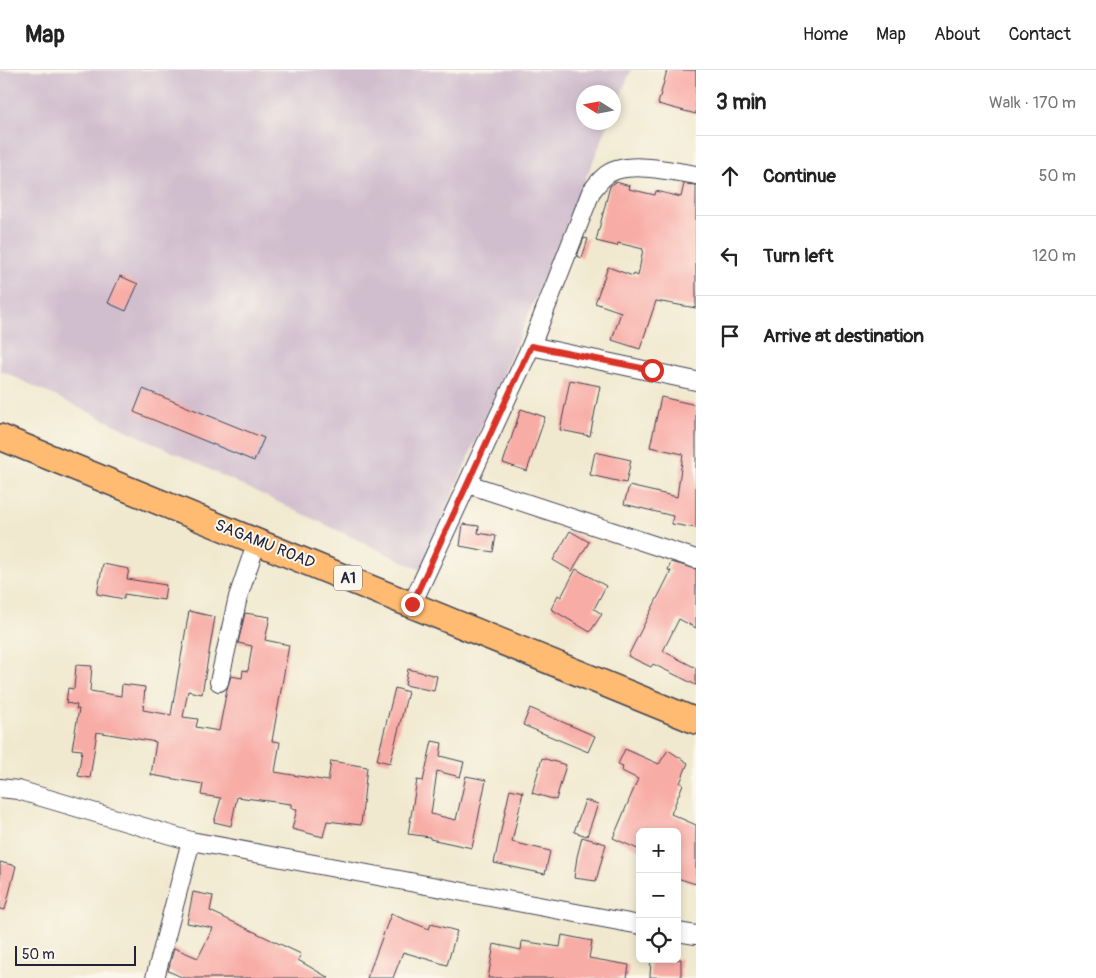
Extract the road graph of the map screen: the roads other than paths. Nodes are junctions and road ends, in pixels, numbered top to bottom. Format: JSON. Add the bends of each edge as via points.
{"nodes":[{"id":1,"x":696,"y":174,"type":"edge"},
{"id":2,"x":531,"y":346,"type":"junction"},
{"id":3,"x":696,"y":380,"type":"edge"},
{"id":4,"x":0,"y":437,"type":"edge"},
{"id":5,"x":468,"y":484,"type":"junction"},
{"id":6,"x":257,"y":541,"type":"junction"},
{"id":7,"x":696,"y":560,"type":"edge"},
{"id":8,"x":412,"y":604,"type":"junction"},
{"id":9,"x":219,"y":682,"type":"dead end"},
{"id":10,"x":696,"y":721,"type":"edge"},
{"id":11,"x":0,"y":788,"type":"edge"},
{"id":12,"x":191,"y":841,"type":"junction"},
{"id":13,"x":636,"y":924,"type":"edge"},
{"id":14,"x":681,"y":933,"type":"edge"},
{"id":15,"x":696,"y":935,"type":"edge"},
{"id":16,"x":155,"y":978,"type":"edge"}],
"edges":[{"from":1,"to":2,"type":"street","via":[[648,168],[620,169],[605,175],[591,192]]},
{"from":2,"to":3,"type":"street"},
{"from":2,"to":5,"type":"street"},
{"from":4,"to":6,"type":"highway","name":"SAGAMU ROAD","number":"A1"},
{"from":5,"to":7,"type":"street"},
{"from":5,"to":8,"type":"street"},
{"from":6,"to":8,"type":"highway","name":"SAGAMU ROAD","number":"A1"},
{"from":6,"to":9,"type":"street","via":[[238,597]]},
{"from":8,"to":10,"type":"highway","name":"SAGAMU ROAD","number":"A1"},
{"from":11,"to":12,"type":"street","via":[[18,790]]},
{"from":12,"to":13,"type":"street"},
{"from":12,"to":16,"type":"street"},
{"from":14,"to":15,"type":"street"}]}
